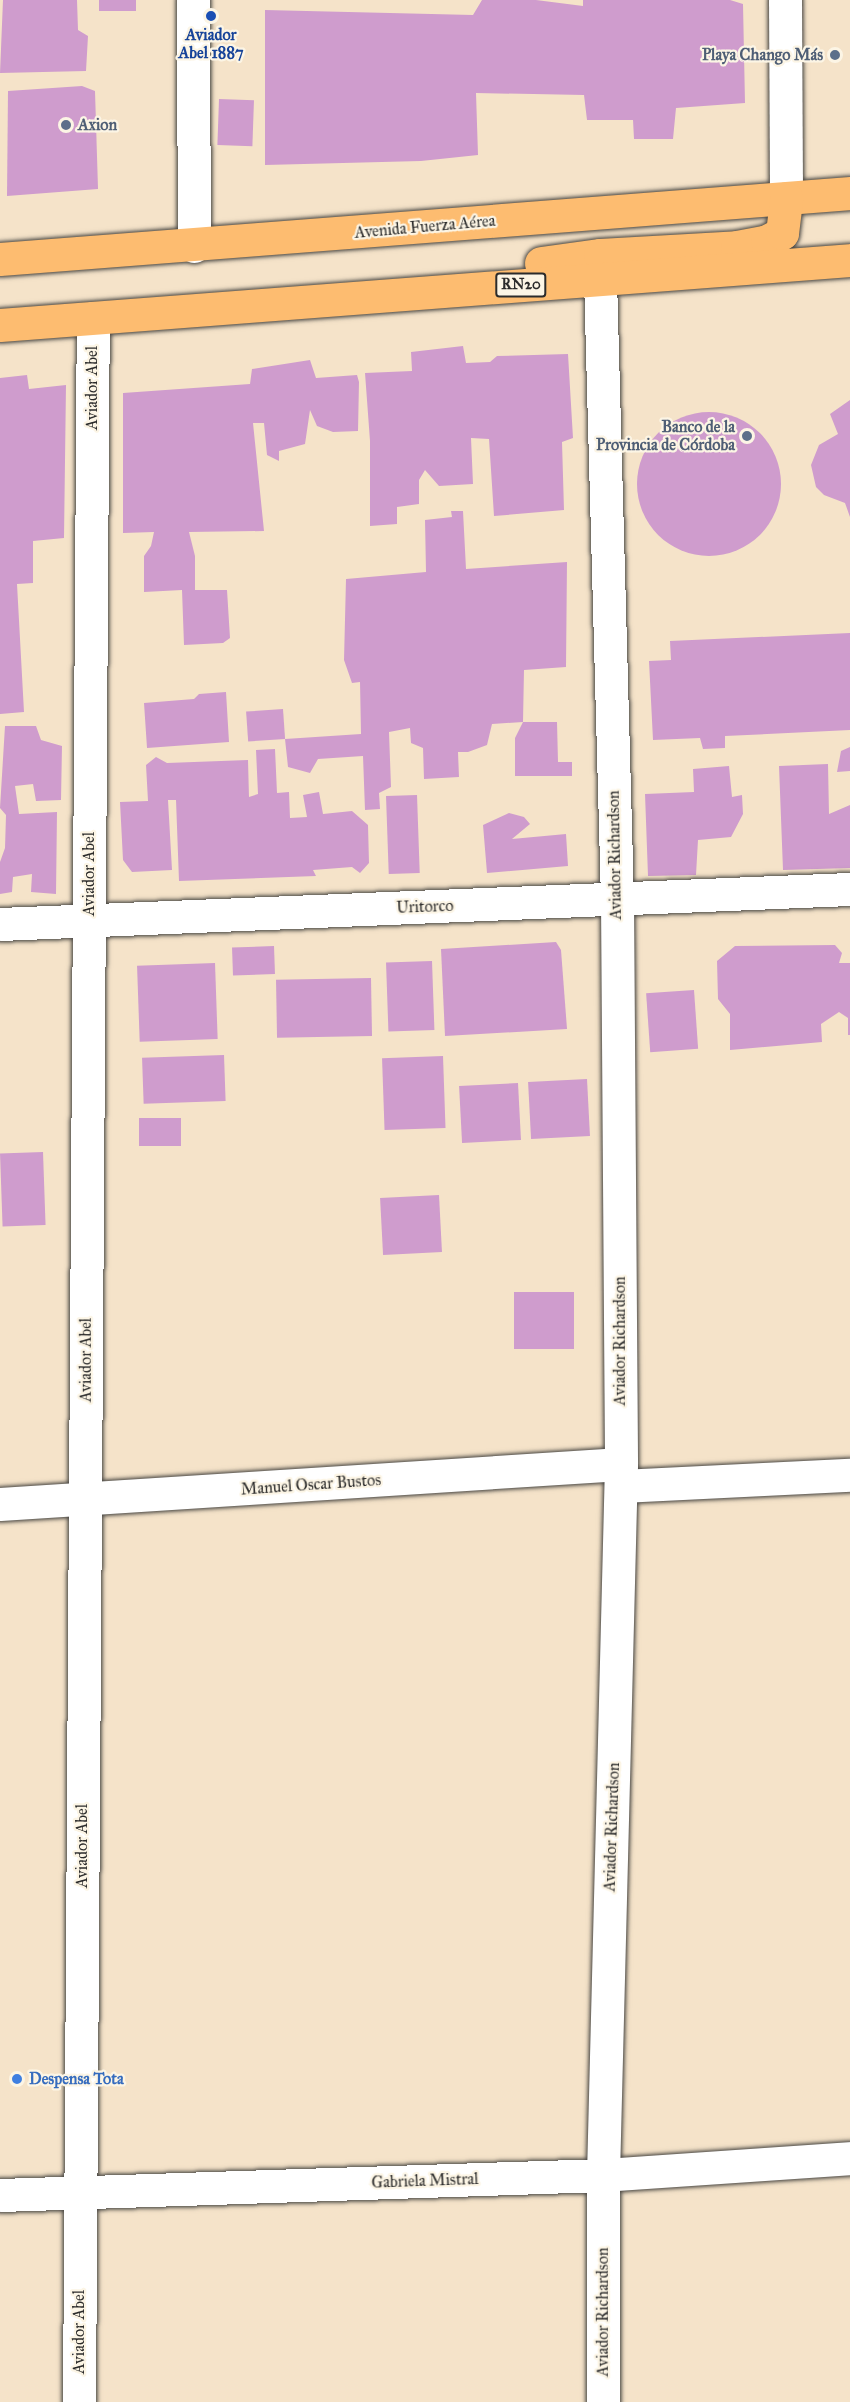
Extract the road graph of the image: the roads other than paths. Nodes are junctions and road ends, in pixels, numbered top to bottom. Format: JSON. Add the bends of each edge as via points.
{"nodes":[{"id":1,"x":193,"y":0,"type":"edge"},
{"id":2,"x":785,"y":0,"type":"edge"},
{"id":3,"x":850,"y":193,"type":"edge"},
{"id":4,"x":786,"y":198,"type":"junction"},
{"id":5,"x":194,"y":246,"type":"junction"},
{"id":6,"x":0,"y":259,"type":"edge"},
{"id":7,"x":850,"y":260,"type":"edge"},
{"id":8,"x":600,"y":279,"type":"junction"},
{"id":9,"x":387,"y":296,"type":"junction"},
{"id":10,"x":93,"y":318,"type":"junction"},
{"id":11,"x":0,"y":325,"type":"edge"},
{"id":12,"x":850,"y":889,"type":"edge"},
{"id":13,"x":617,"y":899,"type":"junction"},
{"id":14,"x":88,"y":921,"type":"junction"},
{"id":15,"x":0,"y":924,"type":"edge"},
{"id":16,"x":621,"y":1475,"type":"junction"},
{"id":17,"x":850,"y":1475,"type":"edge"},
{"id":18,"x":85,"y":1500,"type":"junction"},
{"id":19,"x":0,"y":1503,"type":"edge"},
{"id":20,"x":850,"y":2158,"type":"edge"},
{"id":21,"x":603,"y":2175,"type":"junction"},
{"id":22,"x":80,"y":2193,"type":"junction"},
{"id":23,"x":0,"y":2195,"type":"edge"},
{"id":24,"x":78,"y":2402,"type":"edge"},
{"id":25,"x":603,"y":2402,"type":"edge"}],
"edges":[{"from":1,"to":5,"type":"street"},
{"from":2,"to":4,"type":"street"},
{"from":3,"to":4,"type":"main road","name":"Avenida Fuerza Aérea"},
{"from":4,"to":5,"type":"main road","name":"Avenida Fuerza Aérea"},
{"from":4,"to":9,"type":"main road","via":[[782,232],[767,241],[737,247],[600,255],[542,263]]},
{"from":5,"to":6,"type":"main road","name":"Avenida Fuerza Aérea"},
{"from":7,"to":8,"type":"main road","number":"RN20"},
{"from":8,"to":9,"type":"main road","number":"RN20"},
{"from":8,"to":13,"type":"street","name":"Aviador Richardson"},
{"from":9,"to":10,"type":"main road","number":"RN20"},
{"from":10,"to":11,"type":"main road","number":"RN20"},
{"from":10,"to":14,"type":"street","name":"Aviador Abel"},
{"from":12,"to":13,"type":"street","name":"Uritorco"},
{"from":13,"to":14,"type":"street","name":"Uritorco"},
{"from":13,"to":16,"type":"street","name":"Aviador Richardson"},
{"from":14,"to":15,"type":"street","name":"Uritorco"},
{"from":14,"to":18,"type":"street","name":"Aviador Abel"},
{"from":16,"to":17,"type":"street","name":"Manuel Oscar Bustos"},
{"from":16,"to":18,"type":"street","name":"Manuel Oscar Bustos"},
{"from":16,"to":21,"type":"street","name":"Aviador Richardson"},
{"from":18,"to":19,"type":"street","name":"Manuel Oscar Bustos"},
{"from":18,"to":22,"type":"street","name":"Aviador Abel"},
{"from":20,"to":21,"type":"street","name":"Gabriela Mistral"},
{"from":21,"to":22,"type":"street","name":"Gabriela Mistral"},
{"from":21,"to":25,"type":"street","name":"Aviador Richardson"},
{"from":22,"to":23,"type":"street","name":"Gabriela Mistral"},
{"from":22,"to":24,"type":"street","name":"Aviador Abel"}]}
